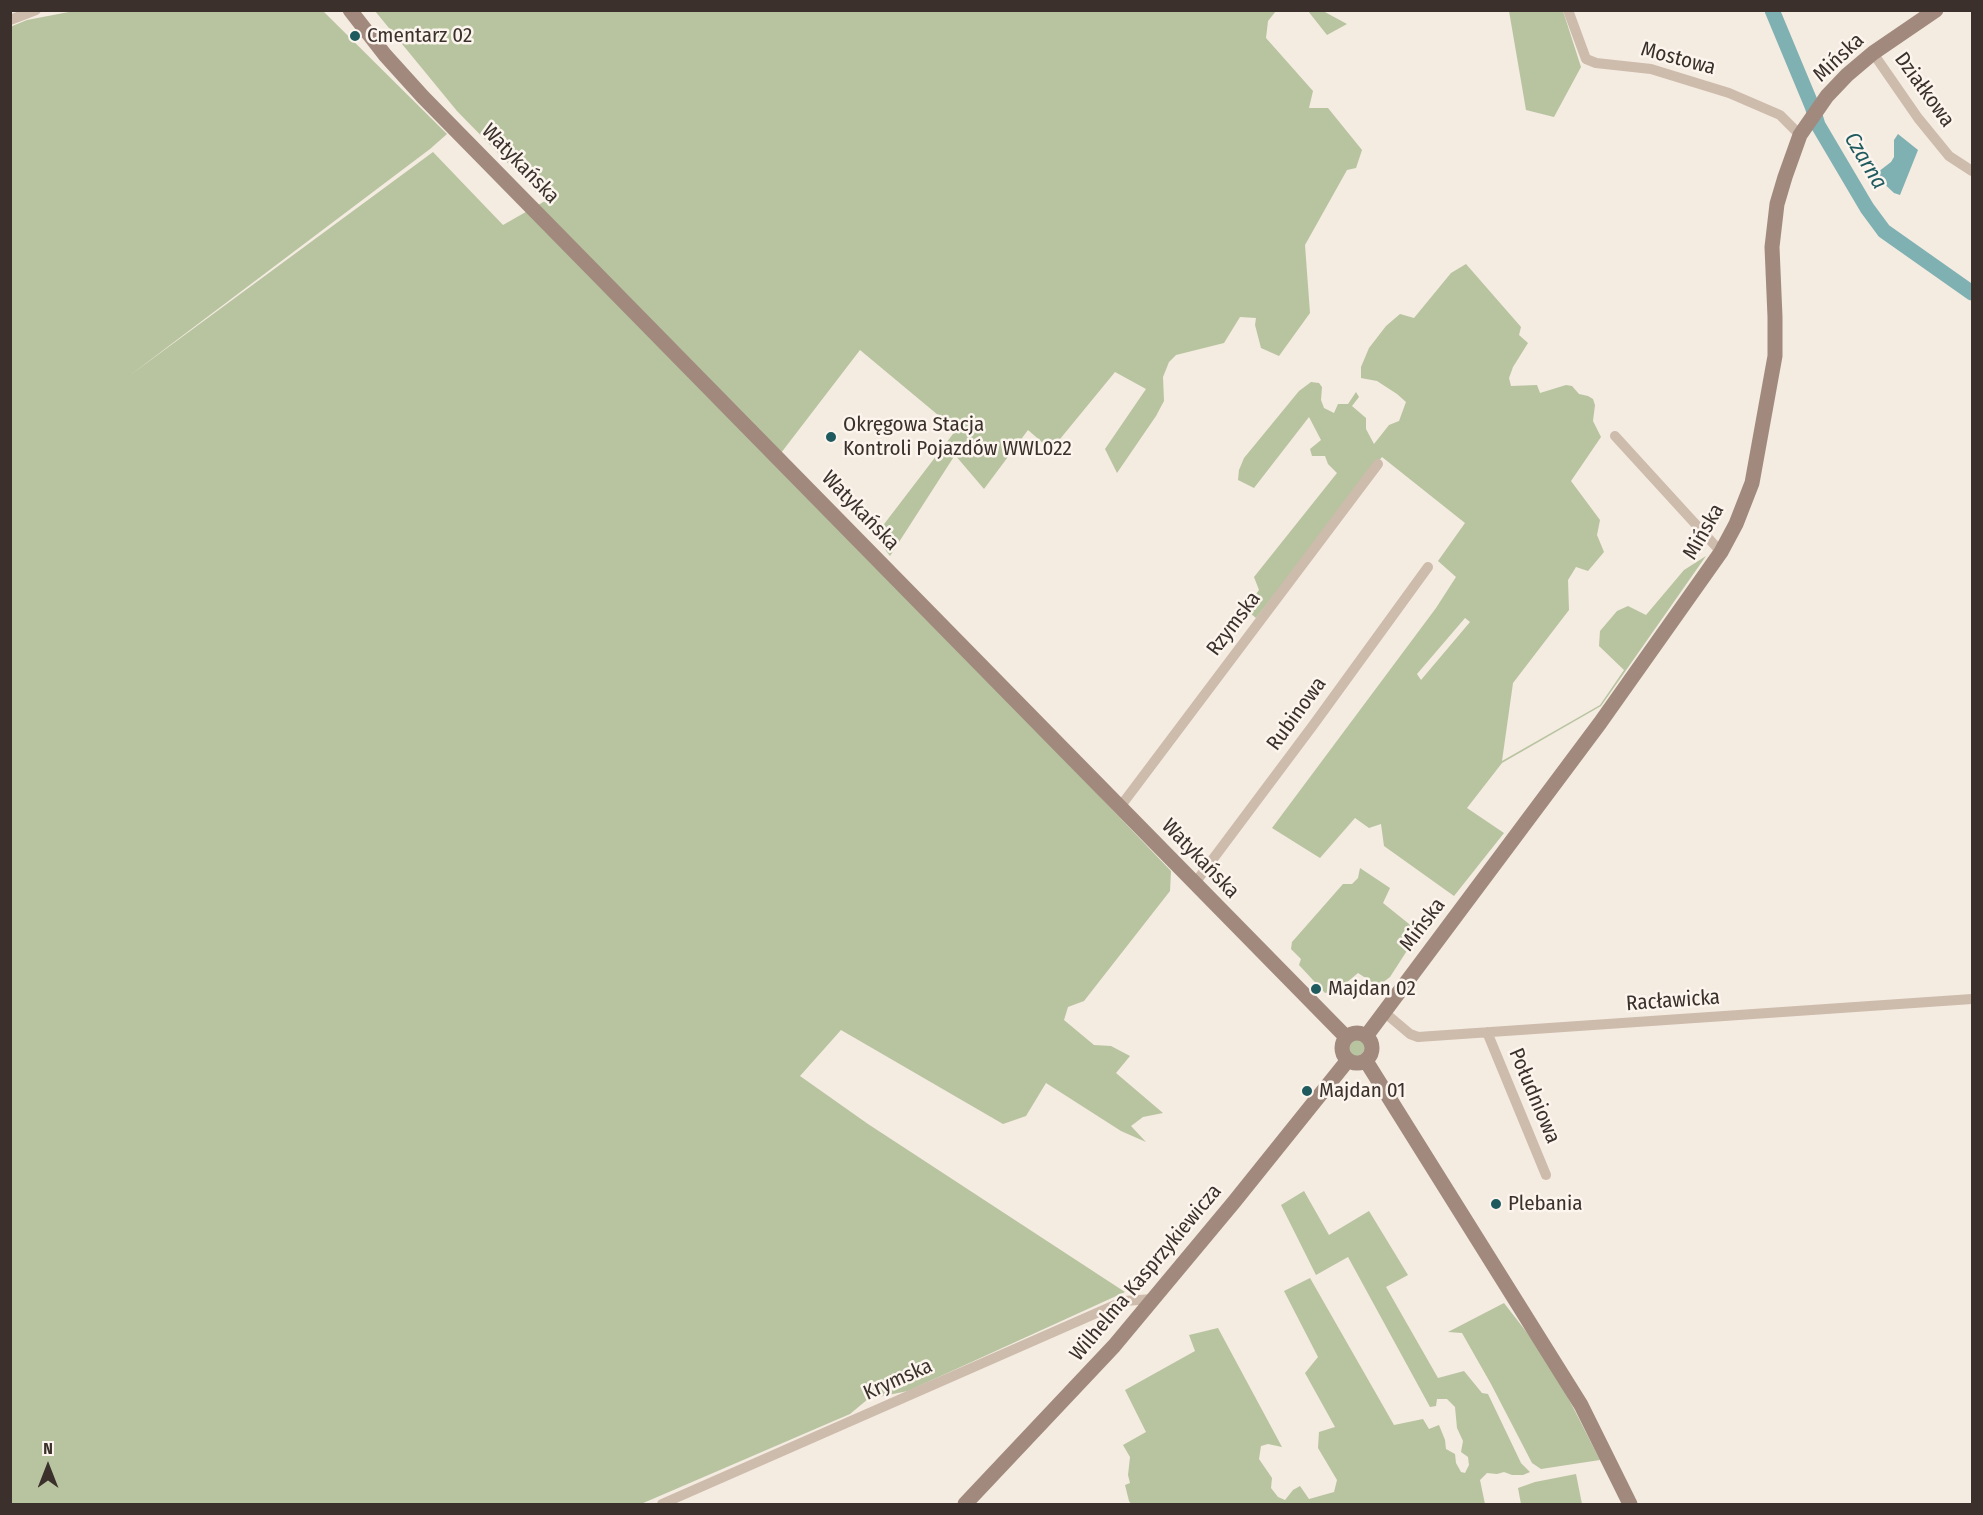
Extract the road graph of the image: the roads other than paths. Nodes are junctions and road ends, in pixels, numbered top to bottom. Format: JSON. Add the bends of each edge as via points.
{"nodes":[{"id":1,"x":36,"y":10,"type":"edge"},
{"id":2,"x":350,"y":10,"type":"edge"},
{"id":3,"x":1568,"y":10,"type":"edge"},
{"id":4,"x":1936,"y":10,"type":"edge"},
{"id":5,"x":10,"y":20,"type":"edge"},
{"id":6,"x":1873,"y":53,"type":"junction"},
{"id":7,"x":1803,"y":130,"type":"junction"},
{"id":8,"x":1972,"y":171,"type":"edge"},
{"id":9,"x":1615,"y":436,"type":"dead end"},
{"id":10,"x":1378,"y":464,"type":"dead end"},
{"id":11,"x":1721,"y":552,"type":"junction"},
{"id":12,"x":1428,"y":567,"type":"dead end"},
{"id":13,"x":1120,"y":807,"type":"junction"},
{"id":14,"x":1195,"y":883,"type":"junction"},
{"id":15,"x":1972,"y":999,"type":"edge"},
{"id":16,"x":1384,"y":1012,"type":"junction"},
{"id":17,"x":1487,"y":1032,"type":"junction"},
{"id":18,"x":1367,"y":1035,"type":"junction"},
{"id":19,"x":1346,"y":1037,"type":"junction"},
{"id":20,"x":1348,"y":1060,"type":"junction"},
{"id":21,"x":1366,"y":1060,"type":"junction"},
{"id":22,"x":1546,"y":1175,"type":"dead end"},
{"id":23,"x":1153,"y":1299,"type":"junction"},
{"id":24,"x":662,"y":1504,"type":"edge"},
{"id":25,"x":965,"y":1504,"type":"edge"},
{"id":26,"x":1630,"y":1504,"type":"edge"}],
"edges":[{"from":1,"to":5,"type":"street"},
{"from":2,"to":13,"type":"street","name":"Watykańska","via":[[423,97]]},
{"from":3,"to":7,"type":"street","name":"Mostowa","via":[[1586,59],[1650,69],[1729,93],[1780,115]]},
{"from":4,"to":6,"type":"street","name":"Mińska"},
{"from":6,"to":7,"type":"street","name":"Mińska","via":[[1827,96]]},
{"from":6,"to":8,"type":"street","name":"Działkowa","via":[[1949,156]]},
{"from":7,"to":11,"type":"street","name":"Mińska","via":[[1785,177],[1773,229],[1775,356],[1762,438],[1752,483]]},
{"from":9,"to":11,"type":"street"},
{"from":10,"to":13,"type":"street","name":"Rzymska"},
{"from":11,"to":16,"type":"street","name":"Mińska","via":[[1600,723]]},
{"from":12,"to":14,"type":"street","name":"Rubinowa"},
{"from":13,"to":14,"type":"street","name":"Watykańska"},
{"from":14,"to":19,"type":"street","name":"Watykańska"},
{"from":15,"to":17,"type":"street","name":"Racławicka"},
{"from":16,"to":17,"type":"street","name":"Racławicka","via":[[1418,1037]]},
{"from":16,"to":18,"type":"street","name":"Mińska"},
{"from":17,"to":22,"type":"street","name":"Południowa"},
{"from":18,"to":19,"type":"street","via":[[1356,1032]]},
{"from":18,"to":21,"type":"street","via":[[1373,1051]]},
{"from":19,"to":20,"type":"street","via":[[1342,1051]]},
{"from":20,"to":21,"type":"street"},
{"from":20,"to":23,"type":"street","name":"Wilhelma Kasprzykiewicza"},
{"from":21,"to":26,"type":"street","via":[[1581,1405]]},
{"from":23,"to":24,"type":"street","name":"Krymska","via":[[1124,1301]]},
{"from":23,"to":25,"type":"street","name":"Wilhelma Kasprzykiewicza","via":[[1090,1373]]}]}
